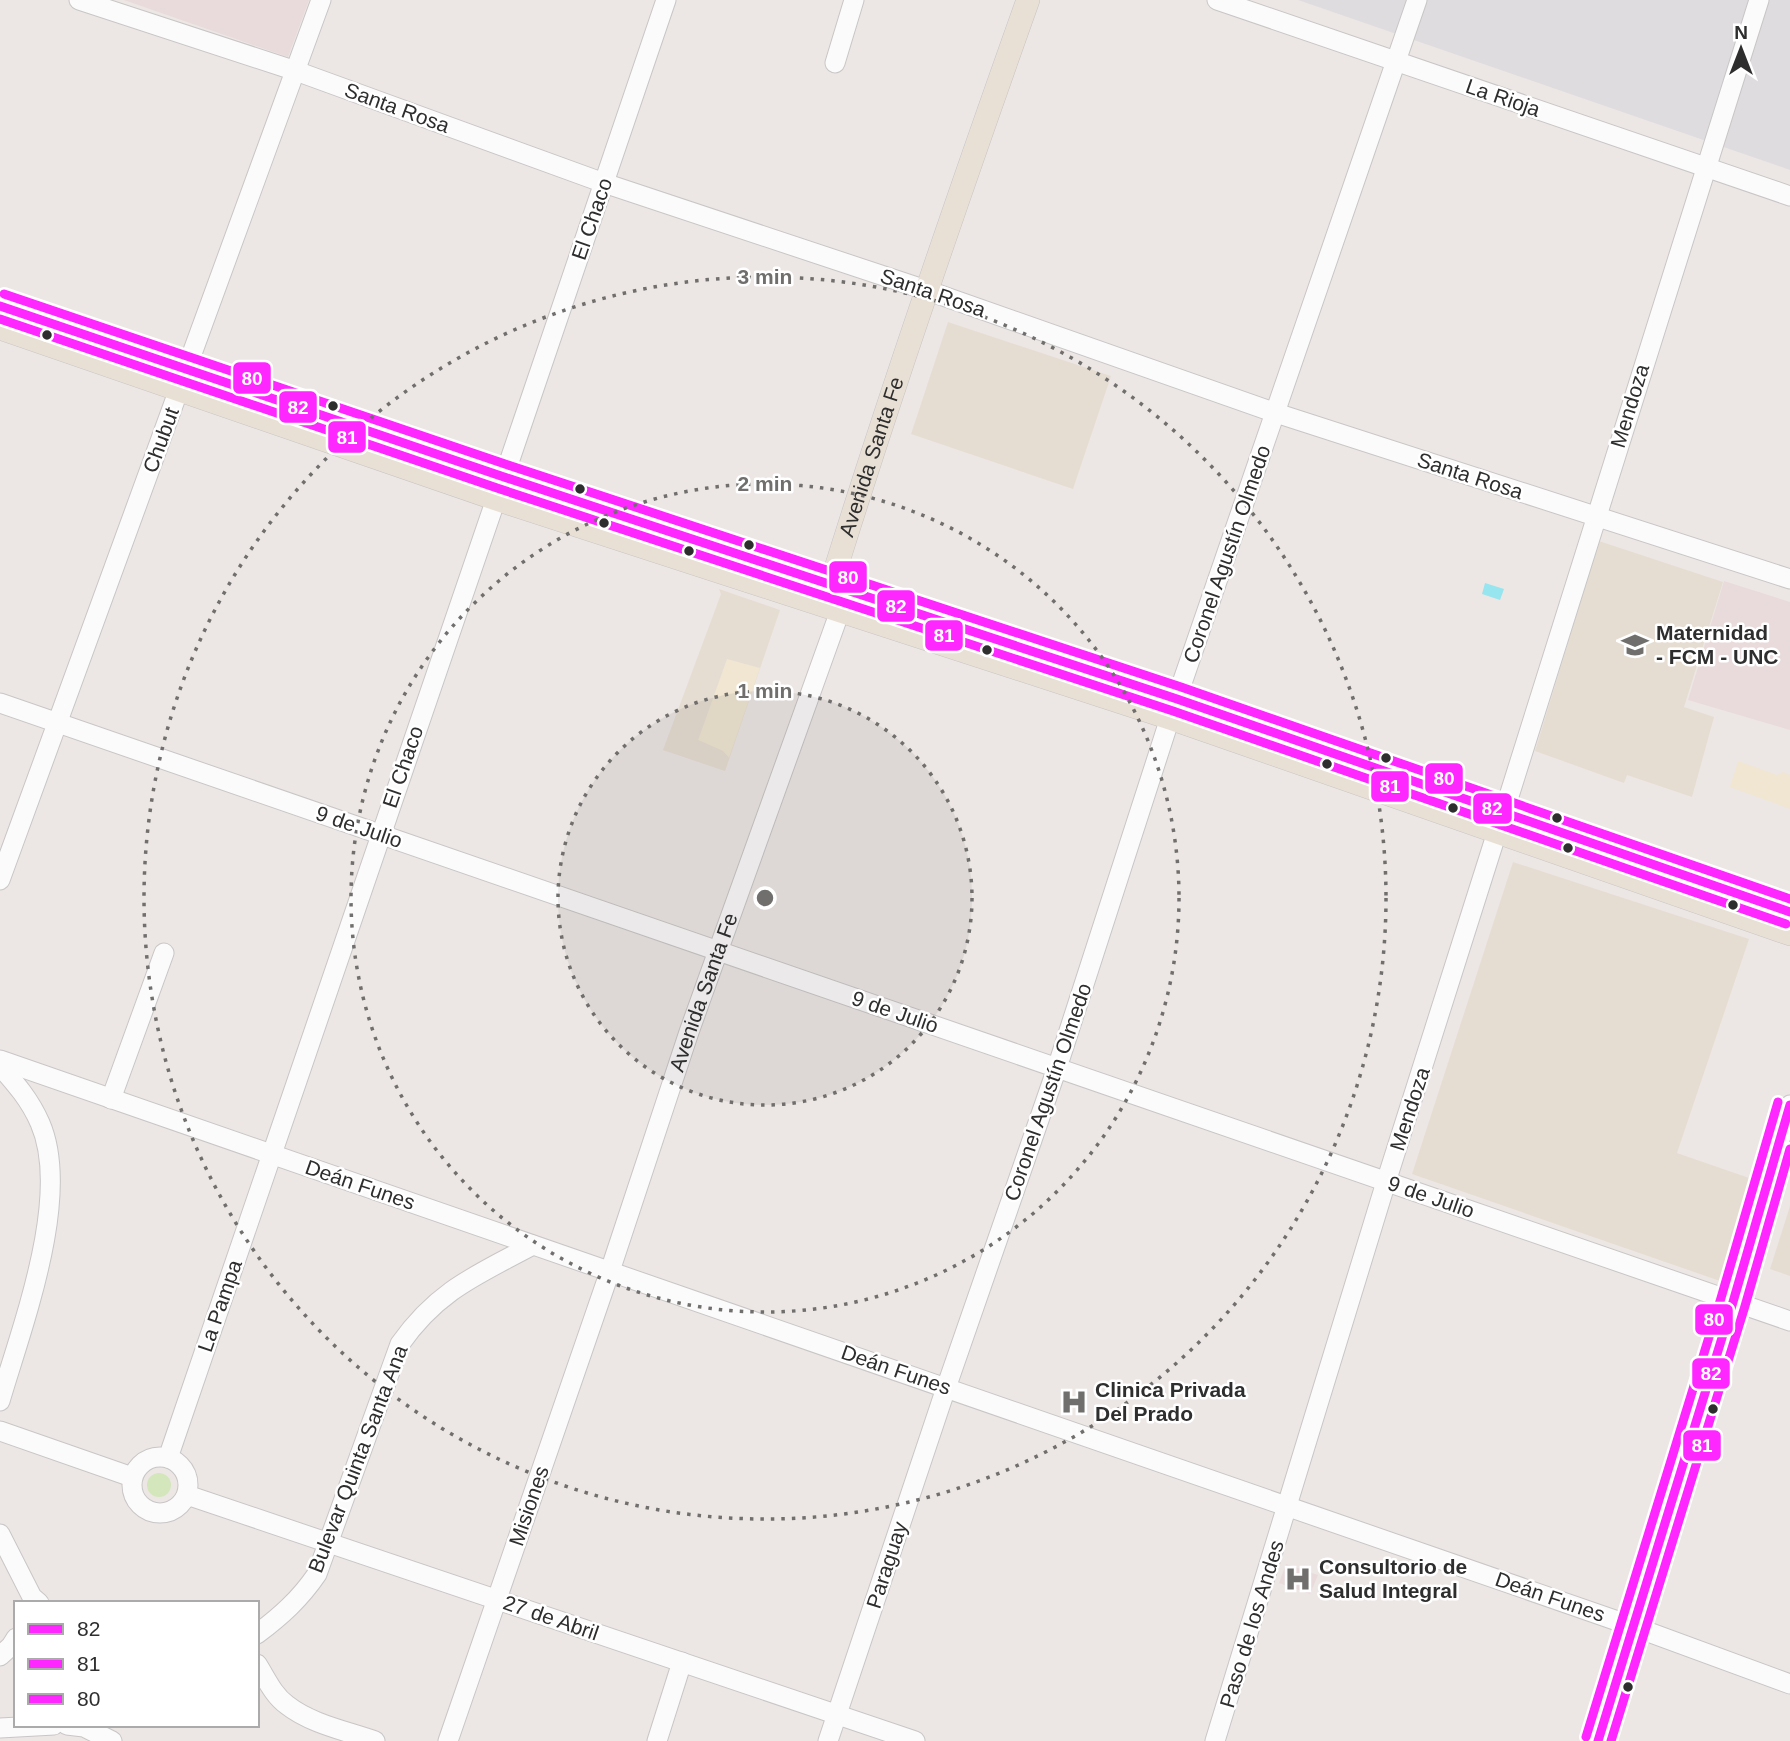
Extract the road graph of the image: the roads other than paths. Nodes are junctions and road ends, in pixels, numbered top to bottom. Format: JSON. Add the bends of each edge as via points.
{"nodes":[{"id":1,"x":79,"y":0,"type":"edge"},
{"id":2,"x":321,"y":0,"type":"edge"},
{"id":3,"x":666,"y":0,"type":"edge"},
{"id":4,"x":854,"y":0,"type":"edge"},
{"id":5,"x":1028,"y":0,"type":"edge"},
{"id":6,"x":1217,"y":0,"type":"edge"},
{"id":7,"x":1417,"y":0,"type":"edge"},
{"id":8,"x":1759,"y":0,"type":"edge"},
{"id":9,"x":1394,"y":61,"type":"junction"},
{"id":10,"x":835,"y":63,"type":"dead end"},
{"id":11,"x":296,"y":71,"type":"junction"},
{"id":12,"x":1705,"y":166,"type":"junction"},
{"id":13,"x":604,"y":183,"type":"junction"},
{"id":14,"x":1790,"y":196,"type":"edge"},
{"id":15,"x":926,"y":290,"type":"junction"},
{"id":16,"x":0,"y":306,"type":"edge"},
{"id":17,"x":0,"y":328,"type":"edge"},
{"id":18,"x":182,"y":379,"type":"junction"},
{"id":19,"x":1276,"y":413,"type":"junction"},
{"id":20,"x":504,"y":477,"type":"junction"},
{"id":21,"x":496,"y":499,"type":"junction"},
{"id":22,"x":1596,"y":516,"type":"junction"},
{"id":23,"x":1790,"y":579,"type":"edge"},
{"id":24,"x":831,"y":584,"type":"junction"},
{"id":25,"x":840,"y":611,"type":"junction"},
{"id":26,"x":0,"y":704,"type":"edge"},
{"id":27,"x":1174,"y":708,"type":"junction"},
{"id":28,"x":57,"y":723,"type":"junction"},
{"id":29,"x":1501,"y":822,"type":"junction"},
{"id":30,"x":380,"y":835,"type":"junction"},
{"id":31,"x":0,"y":880,"type":"edge"},
{"id":32,"x":1790,"y":912,"type":"edge"},
{"id":33,"x":1790,"y":934,"type":"edge"},
{"id":34,"x":717,"y":951,"type":"junction"},
{"id":35,"x":164,"y":953,"type":"dead end"},
{"id":36,"x":0,"y":1063,"type":"edge"},
{"id":37,"x":1057,"y":1068,"type":"junction"},
{"id":38,"x":111,"y":1099,"type":"junction"},
{"id":39,"x":1790,"y":1105,"type":"edge"},
{"id":40,"x":272,"y":1154,"type":"junction"},
{"id":41,"x":1386,"y":1182,"type":"junction"},
{"id":42,"x":533,"y":1245,"type":"junction"},
{"id":43,"x":610,"y":1272,"type":"junction"},
{"id":44,"x":1733,"y":1302,"type":"junction"},
{"id":45,"x":1790,"y":1321,"type":"edge"},
{"id":46,"x":946,"y":1388,"type":"junction"},
{"id":47,"x":0,"y":1401,"type":"edge"},
{"id":48,"x":0,"y":1431,"type":"edge"},
{"id":49,"x":168,"y":1458,"type":"junction"},
{"id":50,"x":132,"y":1477,"type":"junction"},
{"id":51,"x":187,"y":1494,"type":"junction"},
{"id":52,"x":1288,"y":1507,"type":"junction"},
{"id":53,"x":329,"y":1542,"type":"junction"},
{"id":54,"x":2,"y":1545,"type":"edge"},
{"id":55,"x":497,"y":1599,"type":"junction"},
{"id":56,"x":34,"y":1601,"type":"edge"},
{"id":57,"x":1632,"y":1626,"type":"junction"},
{"id":58,"x":259,"y":1632,"type":"edge"},
{"id":59,"x":14,"y":1641,"type":"edge"},
{"id":60,"x":0,"y":1656,"type":"edge"},
{"id":61,"x":682,"y":1662,"type":"junction"},
{"id":62,"x":259,"y":1667,"type":"edge"},
{"id":63,"x":1790,"y":1684,"type":"edge"},
{"id":64,"x":837,"y":1714,"type":"junction"},
{"id":65,"x":18,"y":1727,"type":"edge"},
{"id":66,"x":84,"y":1727,"type":"edge"},
{"id":67,"x":0,"y":1728,"type":"edge"},
{"id":68,"x":112,"y":1741,"type":"edge"},
{"id":69,"x":375,"y":1741,"type":"edge"},
{"id":70,"x":448,"y":1741,"type":"edge"},
{"id":71,"x":657,"y":1741,"type":"edge"},
{"id":72,"x":828,"y":1741,"type":"edge"},
{"id":73,"x":915,"y":1741,"type":"edge"},
{"id":74,"x":1215,"y":1741,"type":"edge"},
{"id":75,"x":1598,"y":1741,"type":"edge"}],
"edges":[{"from":1,"to":11,"type":"street","name":"Santa Rosa"},
{"from":2,"to":11,"type":"street","name":"Chubut"},
{"from":3,"to":13,"type":"street","name":"El Chaco"},
{"from":4,"to":10,"type":"street"},
{"from":5,"to":15,"type":"main road","name":"Avenida Santa Fe"},
{"from":6,"to":9,"type":"street","name":"La Rioja"},
{"from":7,"to":9,"type":"street","name":"Coronel Agustín Olmedo"},
{"from":8,"to":12,"type":"street","name":"Mendoza"},
{"from":9,"to":12,"type":"street","name":"La Rioja"},
{"from":9,"to":19,"type":"street","name":"Coronel Agustín Olmedo"},
{"from":11,"to":13,"type":"street","name":"Santa Rosa"},
{"from":11,"to":18,"type":"street","name":"Chubut"},
{"from":12,"to":14,"type":"street","name":"La Rioja"},
{"from":12,"to":22,"type":"street","name":"Mendoza"},
{"from":13,"to":15,"type":"street","name":"Santa Rosa"},
{"from":13,"to":20,"type":"street","name":"El Chaco"},
{"from":15,"to":19,"type":"street","name":"Santa Rosa"},
{"from":15,"to":24,"type":"main road","name":"Avenida Santa Fe"},
{"from":16,"to":18,"type":"main road"},
{"from":17,"to":18,"type":"main road"},
{"from":18,"to":20,"type":"main road"},
{"from":18,"to":21,"type":"main road"},
{"from":18,"to":28,"type":"street","name":"Chubut"},
{"from":19,"to":22,"type":"street","name":"Santa Rosa"},
{"from":19,"to":27,"type":"street","name":"Coronel Agustín Olmedo"},
{"from":20,"to":24,"type":"main road"},
{"from":21,"to":25,"type":"main road"},
{"from":21,"to":30,"type":"street","name":"El Chaco"},
{"from":22,"to":23,"type":"street","name":"Santa Rosa"},
{"from":22,"to":29,"type":"street","name":"Mendoza"},
{"from":24,"to":25,"type":"main road"},
{"from":24,"to":27,"type":"main road"},
{"from":25,"to":27,"type":"main road"},
{"from":25,"to":34,"type":"street","name":"Avenida Santa Fe"},
{"from":26,"to":28,"type":"street","name":"9 de Julio"},
{"from":27,"to":29,"type":"main road"},
{"from":27,"to":37,"type":"street","name":"Coronel Agustín Olmedo"},
{"from":28,"to":30,"type":"street","name":"9 de Julio"},
{"from":28,"to":31,"type":"street","name":"Chubut"},
{"from":29,"to":32,"type":"main road"},
{"from":29,"to":33,"type":"main road"},
{"from":29,"to":41,"type":"street","name":"Mendoza"},
{"from":30,"to":34,"type":"street","name":"9 de Julio"},
{"from":30,"to":40,"type":"street","name":"El Chaco"},
{"from":34,"to":37,"type":"street","name":"9 de Julio"},
{"from":34,"to":43,"type":"street","name":"Avenida Santa Fe"},
{"from":35,"to":38,"type":"street"},
{"from":36,"to":38,"type":"street","name":"Deán Funes"},
{"from":36,"to":47,"type":"street","via":[[27,1096],[41,1125],[51,1190],[45,1235]]},
{"from":37,"to":41,"type":"street","name":"9 de Julio"},
{"from":37,"to":46,"type":"street","name":"Coronel Agustín Olmedo"},
{"from":38,"to":40,"type":"street","name":"Deán Funes"},
{"from":39,"to":44,"type":"street"},
{"from":40,"to":42,"type":"street","name":"Deán Funes"},
{"from":40,"to":49,"type":"street","name":"La Pampa"},
{"from":41,"to":44,"type":"street","name":"9 de Julio"},
{"from":41,"to":52,"type":"street","name":"Mendoza"},
{"from":42,"to":43,"type":"street","name":"Deán Funes"},
{"from":42,"to":53,"type":"street","name":"Bulevar Quinta Santa Ana","via":[[468,1279],[414,1323],[400,1344]]},
{"from":43,"to":46,"type":"street","name":"Deán Funes"},
{"from":43,"to":55,"type":"street","name":"Misiones"},
{"from":44,"to":45,"type":"street","name":"9 de Julio"},
{"from":44,"to":57,"type":"street"},
{"from":46,"to":52,"type":"street","name":"Deán Funes"},
{"from":46,"to":64,"type":"street","name":"Paraguay"},
{"from":48,"to":50,"type":"street"},
{"from":49,"to":50,"type":"street","via":[[150,1458]]},
{"from":49,"to":51,"type":"street","via":[[187,1476]]},
{"from":50,"to":51,"type":"street","via":[[133,1497],[147,1511],[167,1513]]},
{"from":51,"to":53,"type":"street","name":"27 de Abril"},
{"from":52,"to":57,"type":"street","name":"Deán Funes"},
{"from":52,"to":74,"type":"street","name":"Paso de los Andes"},
{"from":53,"to":55,"type":"street","name":"27 de Abril"},
{"from":53,"to":58,"type":"street","name":"Bulevar Quinta Santa Ana","via":[[317,1574],[302,1595]]},
{"from":54,"to":56,"type":"street"},
{"from":55,"to":61,"type":"street","name":"27 de Abril"},
{"from":55,"to":70,"type":"street","name":"Misiones"},
{"from":57,"to":63,"type":"street","name":"Deán Funes"},
{"from":57,"to":75,"type":"street"},
{"from":59,"to":60,"type":"street"},
{"from":61,"to":64,"type":"street","name":"27 de Abril"},
{"from":61,"to":71,"type":"street"},
{"from":62,"to":69,"type":"street","via":[[287,1705]]},
{"from":64,"to":72,"type":"street","name":"Paraguay"},
{"from":64,"to":73,"type":"street","name":"27 de Abril"},
{"from":65,"to":67,"type":"street"},
{"from":66,"to":68,"type":"street"}]}
